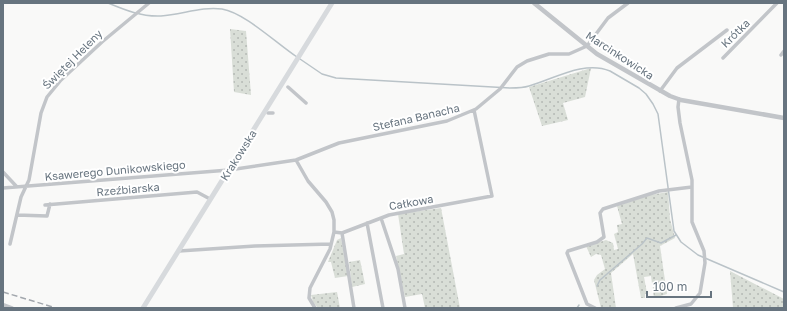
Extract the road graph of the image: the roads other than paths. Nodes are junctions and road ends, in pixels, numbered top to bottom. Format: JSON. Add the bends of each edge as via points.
{"nodes":[{"id":1,"x":149,"y":3,"type":"edge"},
{"id":2,"x":332,"y":3,"type":"edge"},
{"id":3,"x":534,"y":3,"type":"edge"},
{"id":4,"x":628,"y":3,"type":"edge"},
{"id":5,"x":777,"y":3,"type":"edge"},
{"id":6,"x":727,"y":30,"type":"dead end"},
{"id":7,"x":587,"y":46,"type":"junction"},
{"id":8,"x":784,"y":51,"type":"edge"},
{"id":9,"x":781,"y":55,"type":"dead end"},
{"id":10,"x":723,"y":58,"type":"dead end"},
{"id":11,"x":288,"y":87,"type":"dead end"},
{"id":12,"x":660,"y":91,"type":"junction"},
{"id":13,"x":679,"y":99,"type":"junction"},
{"id":14,"x":306,"y":103,"type":"dead end"},
{"id":15,"x":474,"y":110,"type":"junction"},
{"id":16,"x":268,"y":113,"type":"dead end"},
{"id":17,"x":273,"y":113,"type":"dead end"},
{"id":18,"x":784,"y":118,"type":"edge"},
{"id":19,"x":296,"y":160,"type":"junction"},
{"id":20,"x":229,"y":170,"type":"junction"},
{"id":21,"x":3,"y":172,"type":"edge"},
{"id":22,"x":17,"y":187,"type":"junction"},
{"id":23,"x":25,"y":187,"type":"junction"},
{"id":24,"x":692,"y":187,"type":"junction"},
{"id":25,"x":3,"y":188,"type":"edge"},
{"id":26,"x":210,"y":199,"type":"junction"},
{"id":27,"x":17,"y":214,"type":"junction"},
{"id":28,"x":381,"y":218,"type":"junction"},
{"id":29,"x":367,"y":223,"type":"junction"},
{"id":30,"x":334,"y":232,"type":"junction"},
{"id":31,"x":342,"y":233,"type":"junction"},
{"id":32,"x":10,"y":244,"type":"dead end"},
{"id":33,"x":331,"y":244,"type":"junction"},
{"id":34,"x":179,"y":251,"type":"junction"},
{"id":35,"x":4,"y":307,"type":"edge"},
{"id":36,"x":12,"y":308,"type":"edge"},
{"id":37,"x":144,"y":308,"type":"edge"},
{"id":38,"x":315,"y":308,"type":"edge"},
{"id":39,"x":354,"y":308,"type":"edge"},
{"id":40,"x":383,"y":308,"type":"edge"},
{"id":41,"x":405,"y":308,"type":"edge"},
{"id":42,"x":595,"y":308,"type":"edge"},
{"id":43,"x":676,"y":308,"type":"edge"}],
"edges":[{"from":1,"to":23,"type":"street","name":"Świętej Heleny","via":[[66,75],[47,97],[29,180]]},
{"from":2,"to":20,"type":"main road","name":"Krakowska"},
{"from":3,"to":7,"type":"street","name":"Marcinkowicka"},
{"from":4,"to":7,"type":"street","via":[[608,18]]},
{"from":5,"to":10,"type":"street","name":"Krótka"},
{"from":6,"to":12,"type":"street","name":"Marcinkowicka","via":[[677,68]]},
{"from":7,"to":12,"type":"street","name":"Marcinkowicka"},
{"from":7,"to":15,"type":"street","name":"Stefana Banacha","via":[[569,54],[549,54],[527,61],[517,67],[501,88]]},
{"from":8,"to":9,"type":"street"},
{"from":11,"to":14,"type":"street"},
{"from":12,"to":13,"type":"street","name":"Marcinkowicka"},
{"from":13,"to":18,"type":"street","name":"Marcinkowicka"},
{"from":13,"to":24,"type":"street","via":[[678,112]]},
{"from":15,"to":19,"type":"street","name":"Stefana Banacha","via":[[447,121],[339,142]]},
{"from":15,"to":28,"type":"street","name":"Całkowa","via":[[492,196],[407,210]]},
{"from":16,"to":17,"type":"street"},
{"from":19,"to":20,"type":"street","name":"Stefana Banacha"},
{"from":19,"to":30,"type":"street","via":[[308,181],[332,212]]},
{"from":20,"to":23,"type":"street","name":"Ksawerego Dunikowskiego"},
{"from":20,"to":26,"type":"main road","name":"Krakowska"},
{"from":21,"to":22,"type":"street"},
{"from":22,"to":23,"type":"street","name":"Ksawerego Dunikowskiego"},
{"from":22,"to":25,"type":"street","name":"Ksawerego Dunikowskiego"},
{"from":23,"to":27,"type":"street","name":"Świętej Heleny"},
{"from":24,"to":42,"type":"street","via":[[665,190],[603,209],[600,213],[604,237],[597,242],[568,251],[587,304]]},
{"from":24,"to":43,"type":"street","via":[[692,222],[704,255],[704,276],[700,293],[691,304]]},
{"from":26,"to":27,"type":"street","name":"Rzeźbiarska","via":[[197,192],[47,204],[46,216]]},
{"from":26,"to":34,"type":"main road","name":"Krakowska"},
{"from":27,"to":32,"type":"street","name":"Świętej Heleny"},
{"from":28,"to":29,"type":"street","name":"Całkowa"},
{"from":28,"to":41,"type":"street","via":[[398,269]]},
{"from":29,"to":31,"type":"street","name":"Całkowa"},
{"from":29,"to":40,"type":"street"},
{"from":30,"to":31,"type":"street","name":"Całkowa"},
{"from":30,"to":33,"type":"street"},
{"from":31,"to":39,"type":"street"},
{"from":33,"to":34,"type":"street"},
{"from":33,"to":38,"type":"street","via":[[310,288],[309,298]]},
{"from":34,"to":37,"type":"main road","name":"Krakowska"},
{"from":35,"to":36,"type":"street"}]}
